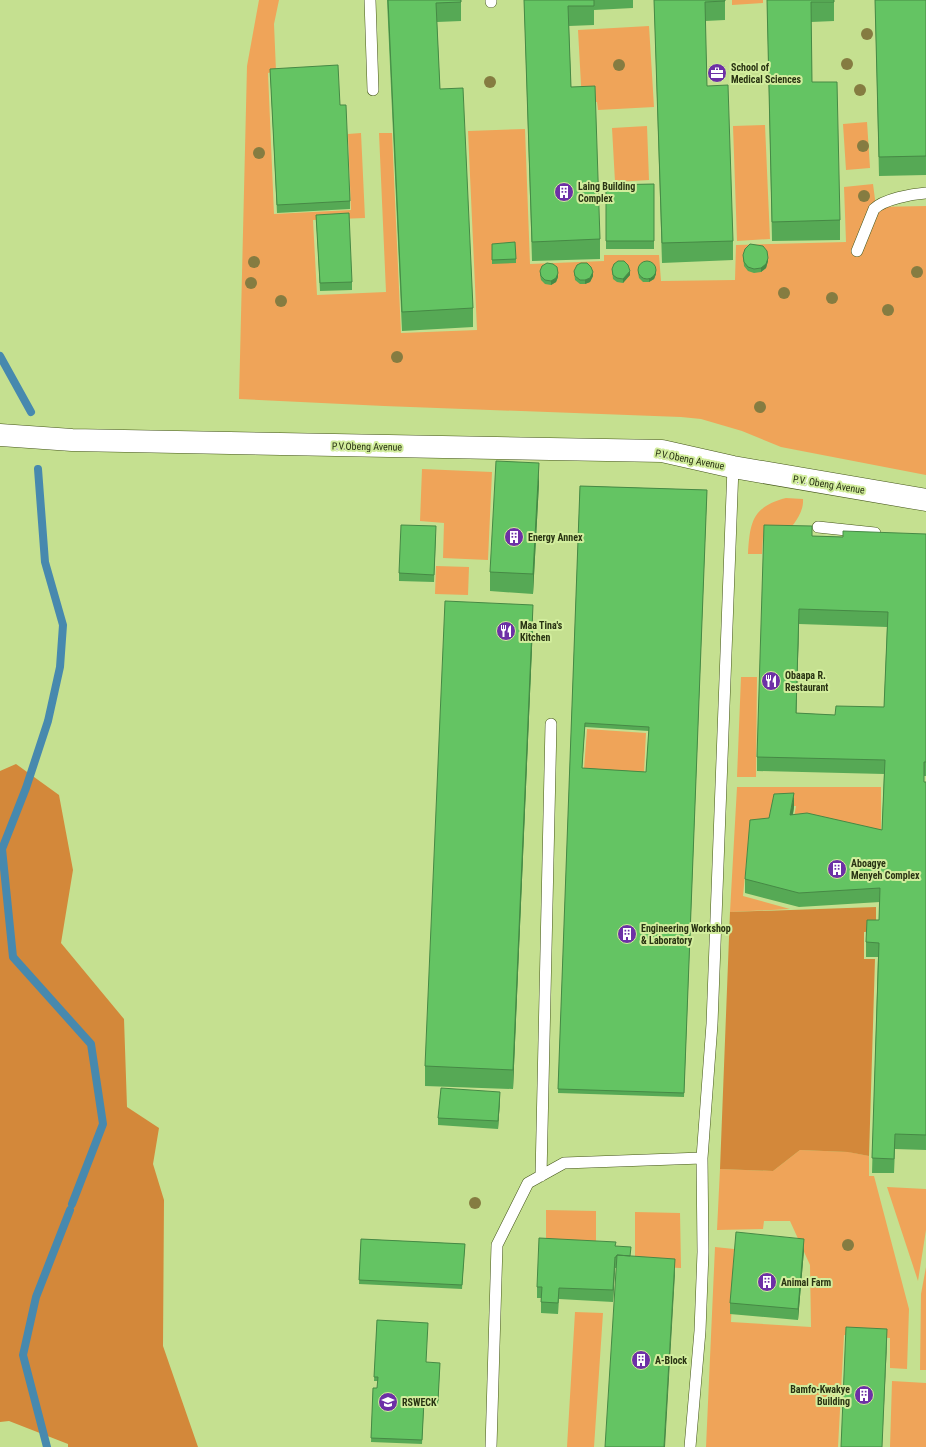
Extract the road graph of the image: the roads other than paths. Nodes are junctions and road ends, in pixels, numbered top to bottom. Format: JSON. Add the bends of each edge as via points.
{"nodes":[{"id":1,"x":370,"y":0,"type":"edge"},
{"id":2,"x":373,"y":90,"type":"dead end"},
{"id":3,"x":926,"y":192,"type":"edge"},
{"id":4,"x":857,"y":251,"type":"dead end"},
{"id":5,"x":0,"y":435,"type":"edge"},
{"id":6,"x":733,"y":468,"type":"junction"},
{"id":7,"x":926,"y":500,"type":"edge"},
{"id":8,"x":818,"y":527,"type":"dead end"},
{"id":9,"x":888,"y":534,"type":"edge"},
{"id":10,"x":551,"y":724,"type":"dead end"},
{"id":11,"x":702,"y":1158,"type":"junction"},
{"id":12,"x":541,"y":1176,"type":"junction"},
{"id":13,"x":491,"y":1447,"type":"edge"},
{"id":14,"x":690,"y":1447,"type":"edge"}],
"edges":[{"from":1,"to":2,"type":"lane"},
{"from":3,"to":4,"type":"lane","via":[[891,200],[874,209]]},
{"from":5,"to":6,"type":"street","name":"P.V.Obeng Avenue","via":[[72,440],[662,451]]},
{"from":6,"to":7,"type":"street","name":"P.V. Obeng Avenue"},
{"from":6,"to":11,"type":"lane","via":[[712,1024]]},
{"from":8,"to":9,"type":"lane"},
{"from":10,"to":12,"type":"lane"},
{"from":11,"to":12,"type":"lane","via":[[564,1163]]},
{"from":11,"to":14,"type":"lane","via":[[703,1252],[700,1331]]},
{"from":12,"to":13,"type":"lane","via":[[528,1183],[497,1245]]}]}
